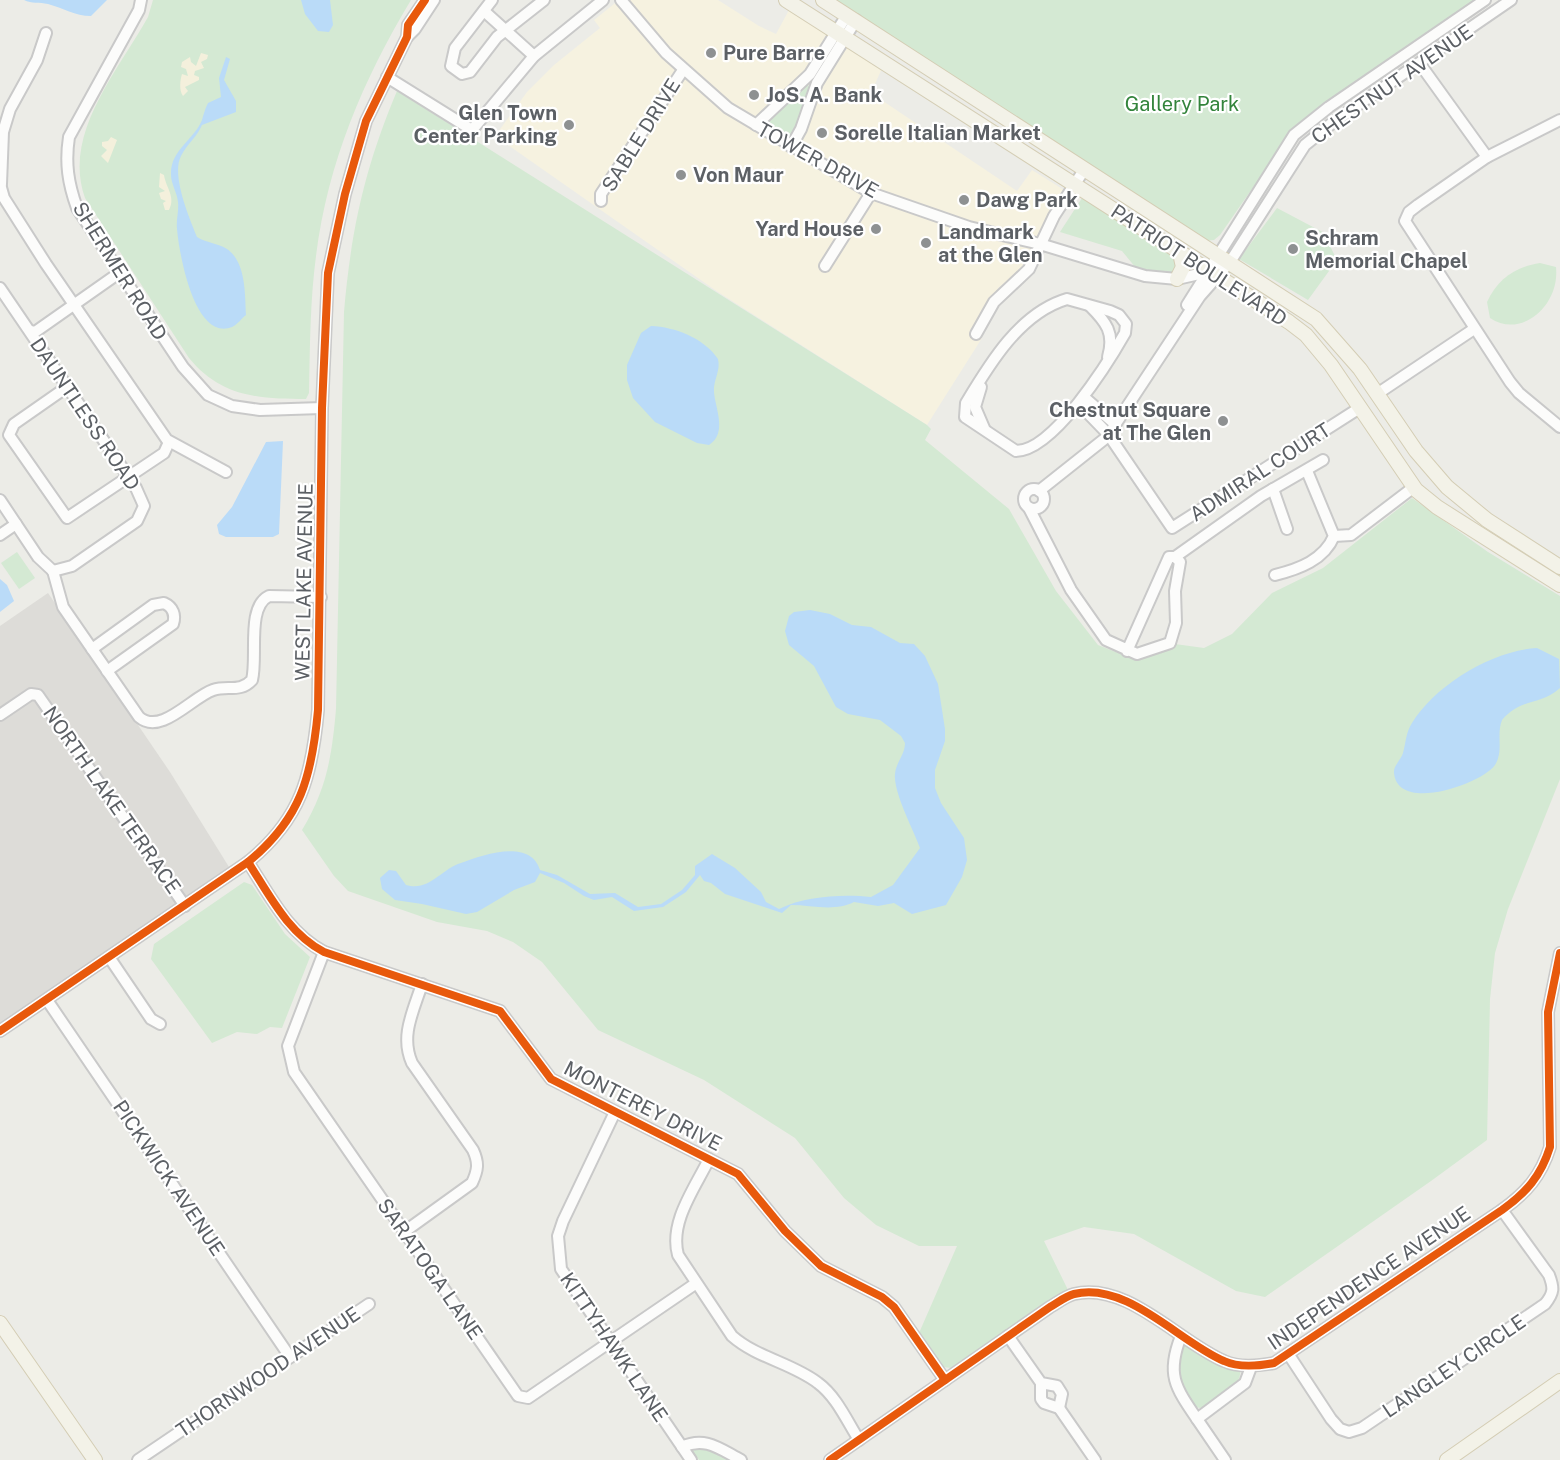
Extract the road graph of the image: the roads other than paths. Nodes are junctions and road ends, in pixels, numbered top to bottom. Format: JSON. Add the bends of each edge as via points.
{"nodes":[{"id":1,"x":141,"y":0,"type":"edge"},
{"id":2,"x":424,"y":0,"type":"edge"},
{"id":3,"x":434,"y":0,"type":"edge"},
{"id":4,"x":492,"y":0,"type":"edge"},
{"id":5,"x":544,"y":0,"type":"edge"},
{"id":6,"x":603,"y":0,"type":"edge"},
{"id":7,"x":621,"y":0,"type":"edge"},
{"id":8,"x":786,"y":0,"type":"edge"},
{"id":9,"x":823,"y":0,"type":"edge"},
{"id":10,"x":1485,"y":0,"type":"edge"},
{"id":11,"x":1511,"y":0,"type":"edge"},
{"id":12,"x":484,"y":11,"type":"junction"},
{"id":13,"x":851,"y":18,"type":"junction"},
{"id":14,"x":505,"y":30,"type":"junction"},
{"id":15,"x":46,"y":33,"type":"dead end"},
{"id":16,"x":840,"y":35,"type":"junction"},
{"id":17,"x":407,"y":37,"type":"junction"},
{"id":18,"x":534,"y":56,"type":"junction"},
{"id":19,"x":1420,"y":64,"type":"junction"},
{"id":20,"x":683,"y":70,"type":"junction"},
{"id":21,"x":387,"y":77,"type":"junction"},
{"id":22,"x":804,"y":80,"type":"junction"},
{"id":23,"x":817,"y":85,"type":"junction"},
{"id":24,"x":1560,"y":120,"type":"edge"},
{"id":25,"x":756,"y":125,"type":"junction"},
{"id":26,"x":791,"y":147,"type":"junction"},
{"id":27,"x":1487,"y":157,"type":"junction"},
{"id":28,"x":1084,"y":170,"type":"junction"},
{"id":29,"x":1,"y":184,"type":"edge"},
{"id":30,"x":1074,"y":184,"type":"junction"},
{"id":31,"x":871,"y":192,"type":"junction"},
{"id":32,"x":601,"y":201,"type":"dead end"},
{"id":33,"x":1040,"y":244,"type":"junction"},
{"id":34,"x":1179,"y":254,"type":"junction"},
{"id":35,"x":1225,"y":259,"type":"junction"},
{"id":36,"x":825,"y":266,"type":"dead end"},
{"id":37,"x":118,"y":273,"type":"junction"},
{"id":38,"x":1212,"y":275,"type":"junction"},
{"id":39,"x":1177,"y":279,"type":"junction"},
{"id":40,"x":0,"y":288,"type":"edge"},
{"id":41,"x":73,"y":304,"type":"junction"},
{"id":42,"x":1088,"y":304,"type":"junction"},
{"id":43,"x":1474,"y":328,"type":"junction"},
{"id":44,"x":30,"y":332,"type":"junction"},
{"id":45,"x":976,"y":334,"type":"dead end"},
{"id":46,"x":1107,"y":361,"type":"junction"},
{"id":47,"x":67,"y":387,"type":"junction"},
{"id":48,"x":1377,"y":394,"type":"junction"},
{"id":49,"x":1082,"y":401,"type":"junction"},
{"id":50,"x":322,"y":408,"type":"junction"},
{"id":51,"x":1358,"y":409,"type":"junction"},
{"id":52,"x":1115,"y":424,"type":"junction"},
{"id":53,"x":1560,"y":427,"type":"edge"},
{"id":54,"x":1108,"y":434,"type":"junction"},
{"id":55,"x":169,"y":442,"type":"junction"},
{"id":56,"x":1323,"y":460,"type":"dead end"},
{"id":57,"x":1307,"y":471,"type":"junction"},
{"id":58,"x":226,"y":472,"type":"dead end"},
{"id":59,"x":128,"y":477,"type":"junction"},
{"id":60,"x":1414,"y":487,"type":"junction"},
{"id":61,"x":1273,"y":489,"type":"junction"},
{"id":62,"x":0,"y":500,"type":"edge"},
{"id":63,"x":16,"y":524,"type":"junction"},
{"id":64,"x":1287,"y":529,"type":"dead end"},
{"id":65,"x":0,"y":535,"type":"edge"},
{"id":66,"x":1334,"y":536,"type":"junction"},
{"id":67,"x":1175,"y":557,"type":"junction"},
{"id":68,"x":1560,"y":567,"type":"edge"},
{"id":69,"x":53,"y":571,"type":"junction"},
{"id":70,"x":1275,"y":575,"type":"dead end"},
{"id":71,"x":1560,"y":585,"type":"edge"},
{"id":72,"x":321,"y":597,"type":"junction"},
{"id":73,"x":92,"y":649,"type":"junction"},
{"id":74,"x":1127,"y":651,"type":"junction"},
{"id":75,"x":107,"y":671,"type":"junction"},
{"id":76,"x":0,"y":715,"type":"edge"},
{"id":77,"x":248,"y":862,"type":"junction"},
{"id":78,"x":186,"y":906,"type":"junction"},
{"id":79,"x":324,"y":952,"type":"junction"},
{"id":80,"x":1560,"y":953,"type":"edge"},
{"id":81,"x":109,"y":957,"type":"junction"},
{"id":82,"x":422,"y":984,"type":"junction"},
{"id":83,"x":47,"y":1000,"type":"junction"},
{"id":84,"x":160,"y":1024,"type":"dead end"},
{"id":85,"x":0,"y":1031,"type":"edge"},
{"id":86,"x":615,"y":1112,"type":"junction"},
{"id":87,"x":709,"y":1159,"type":"junction"},
{"id":88,"x":1502,"y":1210,"type":"junction"},
{"id":89,"x":404,"y":1232,"type":"junction"},
{"id":90,"x":695,"y":1284,"type":"junction"},
{"id":91,"x":369,"y":1304,"type":"dead end"},
{"id":92,"x":0,"y":1323,"type":"edge"},
{"id":93,"x":1008,"y":1336,"type":"junction"},
{"id":94,"x":1181,"y":1336,"type":"junction"},
{"id":95,"x":610,"y":1342,"type":"junction"},
{"id":96,"x":1289,"y":1356,"type":"junction"},
{"id":97,"x":290,"y":1357,"type":"junction"},
{"id":98,"x":1251,"y":1366,"type":"junction"},
{"id":99,"x":945,"y":1380,"type":"junction"},
{"id":100,"x":1560,"y":1381,"type":"edge"},
{"id":101,"x":1041,"y":1383,"type":"junction"},
{"id":102,"x":1560,"y":1393,"type":"edge"},
{"id":103,"x":1059,"y":1408,"type":"junction"},
{"id":104,"x":1197,"y":1419,"type":"junction"},
{"id":105,"x":859,"y":1440,"type":"junction"},
{"id":106,"x":682,"y":1447,"type":"junction"},
{"id":107,"x":95,"y":1460,"type":"edge"},
{"id":108,"x":138,"y":1460,"type":"edge"},
{"id":109,"x":691,"y":1460,"type":"edge"},
{"id":110,"x":741,"y":1460,"type":"edge"},
{"id":111,"x":830,"y":1460,"type":"edge"},
{"id":112,"x":1095,"y":1460,"type":"edge"},
{"id":113,"x":1225,"y":1460,"type":"edge"},
{"id":114,"x":1447,"y":1460,"type":"edge"},
{"id":115,"x":1461,"y":1460,"type":"edge"}],
"edges":[{"from":1,"to":37,"type":"street","name":"SHERMER ROAD","via":[[69,137],[65,159],[77,208]]},
{"from":2,"to":17,"type":"street","name":"WEST LAKE AVENUE","via":[[408,25]]},
{"from":3,"to":17,"type":"street","name":"WEST LAKE AVENUE"},
{"from":4,"to":12,"type":"street"},
{"from":5,"to":14,"type":"street"},
{"from":6,"to":18,"type":"street"},
{"from":7,"to":20,"type":"street","name":"TOWER DRIVE"},
{"from":8,"to":16,"type":"main road","name":"PATRIOT BOULEVARD"},
{"from":9,"to":13,"type":"main road","name":"PATRIOT BOULEVARD"},
{"from":10,"to":35,"type":"street","name":"CHESTNUT AVENUE","via":[[1294,135]]},
{"from":11,"to":19,"type":"street","name":"CHESTNUT AVENUE"},
{"from":12,"to":14,"type":"street"},
{"from":12,"to":14,"type":"street","via":[[455,48],[451,66],[455,71],[470,72]]},
{"from":13,"to":16,"type":"street"},
{"from":13,"to":28,"type":"main road","name":"PATRIOT BOULEVARD"},
{"from":14,"to":18,"type":"street"},
{"from":15,"to":29,"type":"street","via":[[3,132]]},
{"from":16,"to":22,"type":"street"},
{"from":16,"to":23,"type":"street"},
{"from":16,"to":30,"type":"main road","name":"PATRIOT BOULEVARD"},
{"from":17,"to":21,"type":"street","name":"WEST LAKE AVENUE"},
{"from":18,"to":21,"type":"street","via":[[472,130]]},
{"from":19,"to":27,"type":"street"},
{"from":19,"to":35,"type":"street","name":"CHESTNUT AVENUE","via":[[1336,120],[1305,146]]},
{"from":20,"to":25,"type":"street","name":"TOWER DRIVE","via":[[728,108]]},
{"from":20,"to":32,"type":"street","name":"SABLE DRIVE","via":[[601,194]]},
{"from":21,"to":50,"type":"street","name":"WEST LAKE AVENUE","via":[[366,121],[328,273]]},
{"from":22,"to":23,"type":"street"},
{"from":22,"to":25,"type":"street"},
{"from":23,"to":26,"type":"street"},
{"from":24,"to":27,"type":"street"},
{"from":25,"to":26,"type":"street","name":"TOWER DRIVE"},
{"from":26,"to":31,"type":"street","name":"TOWER DRIVE"},
{"from":27,"to":43,"type":"street","via":[[1409,212],[1405,221]]},
{"from":28,"to":30,"type":"street"},
{"from":28,"to":35,"type":"main road","name":"PATRIOT BOULEVARD"},
{"from":29,"to":41,"type":"street","via":[[4,198]]},
{"from":30,"to":33,"type":"street"},
{"from":30,"to":34,"type":"main road","name":"PATRIOT BOULEVARD"},
{"from":31,"to":33,"type":"street","name":"TOWER DRIVE","via":[[969,227]]},
{"from":31,"to":36,"type":"street"},
{"from":33,"to":39,"type":"street","name":"TOWER DRIVE","via":[[1145,276]]},
{"from":33,"to":45,"type":"street","via":[[1024,276],[994,302]]},
{"from":34,"to":38,"type":"main road","name":"PATRIOT BOULEVARD"},
{"from":34,"to":39,"type":"main road","via":[[1183,267]]},
{"from":35,"to":38,"type":"street","name":"CHESTNUT AVENUE"},
{"from":35,"to":48,"type":"main road","name":"PATRIOT BOULEVARD","via":[[1316,319]]},
{"from":37,"to":41,"type":"street"},
{"from":37,"to":50,"type":"street","name":"SHERMER ROAD","via":[[183,367],[208,395],[232,406],[260,410]]},
{"from":38,"to":39,"type":"street","name":"TOWER DRIVE"},
{"from":38,"to":51,"type":"main road","name":"PATRIOT BOULEVARD","via":[[1306,335]]},
{"from":38,"to":52,"type":"street","name":"CHESTNUT AVENUE"},
{"from":40,"to":44,"type":"street","name":"DAUNTLESS ROAD"},
{"from":41,"to":44,"type":"street"},
{"from":41,"to":55,"type":"street"},
{"from":42,"to":46,"type":"street","via":[[1105,320],[1111,333]]},
{"from":42,"to":46,"type":"street","via":[[1119,315],[1126,324],[1125,333]]},
{"from":42,"to":49,"type":"street","via":[[1067,299],[1046,309],[1014,334],[982,378],[975,407],[987,432],[1016,451],[1026,451]]},
{"from":43,"to":48,"type":"street"},
{"from":43,"to":53,"type":"street","via":[[1519,393]]},
{"from":44,"to":47,"type":"street","name":"DAUNTLESS ROAD"},
{"from":46,"to":49,"type":"street"},
{"from":47,"to":59,"type":"street","name":"DAUNTLESS ROAD"},
{"from":47,"to":59,"type":"street","via":[[14,424],[9,435],[67,518]]},
{"from":48,"to":68,"type":"main road","name":"PATRIOT BOULEVARD","via":[[1416,451],[1447,487],[1487,520]]},
{"from":49,"to":52,"type":"street"},
{"from":49,"to":54,"type":"street","name":"ADMIRAL COURT"},
{"from":50,"to":72,"type":"street","name":"WEST LAKE AVENUE"},
{"from":51,"to":54,"type":"street","name":"ADMIRAL COURT","via":[[1172,528]]},
{"from":51,"to":60,"type":"main road","name":"PATRIOT BOULEVARD"},
{"from":52,"to":54,"type":"street","name":"CHESTNUT AVENUE"},
{"from":54,"to":74,"type":"street","name":"CHESTNUT AVENUE","via":[[1039,491],[1044,503],[1036,510],[1029,508],[1071,590],[1106,640]]},
{"from":55,"to":58,"type":"street"},
{"from":55,"to":59,"type":"street","via":[[164,453]]},
{"from":56,"to":57,"type":"street"},
{"from":57,"to":61,"type":"street"},
{"from":57,"to":66,"type":"street"},
{"from":59,"to":69,"type":"street","name":"DAUNTLESS ROAD","via":[[143,502],[139,519],[72,566]]},
{"from":60,"to":66,"type":"street","via":[[1351,535]]},
{"from":60,"to":71,"type":"main road","name":"PATRIOT BOULEVARD","via":[[1437,507]]},
{"from":61,"to":64,"type":"street"},
{"from":61,"to":67,"type":"street"},
{"from":62,"to":63,"type":"street"},
{"from":63,"to":65,"type":"street"},
{"from":63,"to":69,"type":"street","via":[[38,557]]},
{"from":66,"to":70,"type":"street","via":[[1329,548],[1301,568]]},
{"from":67,"to":74,"type":"street","via":[[1169,557]]},
{"from":67,"to":74,"type":"street","via":[[1180,562],[1175,591],[1176,623],[1170,643],[1137,654]]},
{"from":69,"to":73,"type":"street","via":[[63,607]]},
{"from":72,"to":75,"type":"street","via":[[263,599],[256,610],[252,680],[239,689],[209,691],[162,720],[149,723],[139,717]]},
{"from":72,"to":77,"type":"street","name":"WEST LAKE AVENUE","via":[[315,751],[304,792],[271,843]]},
{"from":73,"to":75,"type":"street"},
{"from":73,"to":75,"type":"street","via":[[153,606],[164,603],[171,607],[175,615],[173,624]]},
{"from":76,"to":78,"type":"street","name":"NORTH LAKE TERRACE","via":[[31,694],[38,695]]},
{"from":77,"to":78,"type":"street","name":"WEST LAKE AVENUE"},
{"from":77,"to":79,"type":"street","name":"MONTEREY DRIVE","via":[[287,922],[306,942]]},
{"from":78,"to":81,"type":"street","name":"WEST LAKE AVENUE"},
{"from":79,"to":82,"type":"street","name":"MONTEREY DRIVE"},
{"from":79,"to":89,"type":"street","name":"SARATOGA LANE","via":[[288,1046],[289,1059],[294,1072]]},
{"from":80,"to":88,"type":"street","name":"INDEPENDENCE AVENUE","via":[[1548,1012],[1550,1147],[1531,1185]]},
{"from":81,"to":83,"type":"street","name":"WEST LAKE AVENUE"},
{"from":81,"to":84,"type":"street","via":[[151,1019]]},
{"from":82,"to":86,"type":"street","name":"MONTEREY DRIVE","via":[[500,1011],[551,1078]]},
{"from":82,"to":89,"type":"street","via":[[408,1026],[408,1053],[473,1150],[478,1171],[472,1183]]},
{"from":83,"to":85,"type":"street","name":"WEST LAKE AVENUE"},
{"from":83,"to":97,"type":"street","name":"PICKWICK AVENUE"},
{"from":86,"to":87,"type":"street","name":"MONTEREY DRIVE"},
{"from":86,"to":95,"type":"street","name":"KITTYHAWK LANE","via":[[558,1236],[561,1269]]},
{"from":87,"to":90,"type":"street","via":[[676,1231],[678,1256]]},
{"from":87,"to":99,"type":"street","name":"MONTEREY DRIVE","via":[[746,1181],[785,1231],[821,1266],[894,1306]]},
{"from":88,"to":96,"type":"street","name":"INDEPENDENCE AVENUE"},
{"from":88,"to":96,"type":"street","name":"LANGLEY CIRCLE","via":[[1549,1275],[1554,1286],[1545,1304],[1362,1428],[1349,1432],[1331,1419]]},
{"from":89,"to":95,"type":"street","name":"SARATOGA LANE","via":[[518,1396],[528,1398]]},
{"from":90,"to":95,"type":"street","name":"SARATOGA LANE"},
{"from":90,"to":105,"type":"street","via":[[719,1320],[744,1346],[818,1383]]},
{"from":91,"to":97,"type":"street","name":"THORNWOOD AVENUE"},
{"from":92,"to":107,"type":"main road"},
{"from":93,"to":94,"type":"street","name":"INDEPENDENCE AVENUE","via":[[1073,1294],[1094,1292],[1149,1313]]},
{"from":93,"to":99,"type":"street","name":"INDEPENDENCE AVENUE"},
{"from":93,"to":101,"type":"street"},
{"from":94,"to":98,"type":"street","name":"INDEPENDENCE AVENUE","via":[[1225,1362]]},
{"from":94,"to":104,"type":"street","via":[[1173,1356],[1172,1373],[1179,1393]]},
{"from":95,"to":106,"type":"street","name":"KITTYHAWK LANE"},
{"from":96,"to":98,"type":"street","name":"INDEPENDENCE AVENUE"},
{"from":97,"to":108,"type":"street","name":"THORNWOOD AVENUE"},
{"from":98,"to":104,"type":"street","via":[[1245,1383]]},
{"from":99,"to":105,"type":"street","name":"INDEPENDENCE AVENUE"},
{"from":100,"to":114,"type":"main road"},
{"from":101,"to":103,"type":"street","via":[[1041,1399]]},
{"from":101,"to":103,"type":"street","via":[[1057,1386],[1062,1395]]},
{"from":102,"to":115,"type":"main road"},
{"from":103,"to":112,"type":"street"},
{"from":104,"to":113,"type":"street"},
{"from":105,"to":111,"type":"street","name":"INDEPENDENCE AVENUE"},
{"from":106,"to":109,"type":"street","name":"KITTYHAWK LANE"},
{"from":106,"to":110,"type":"street","via":[[707,1442]]}]}
